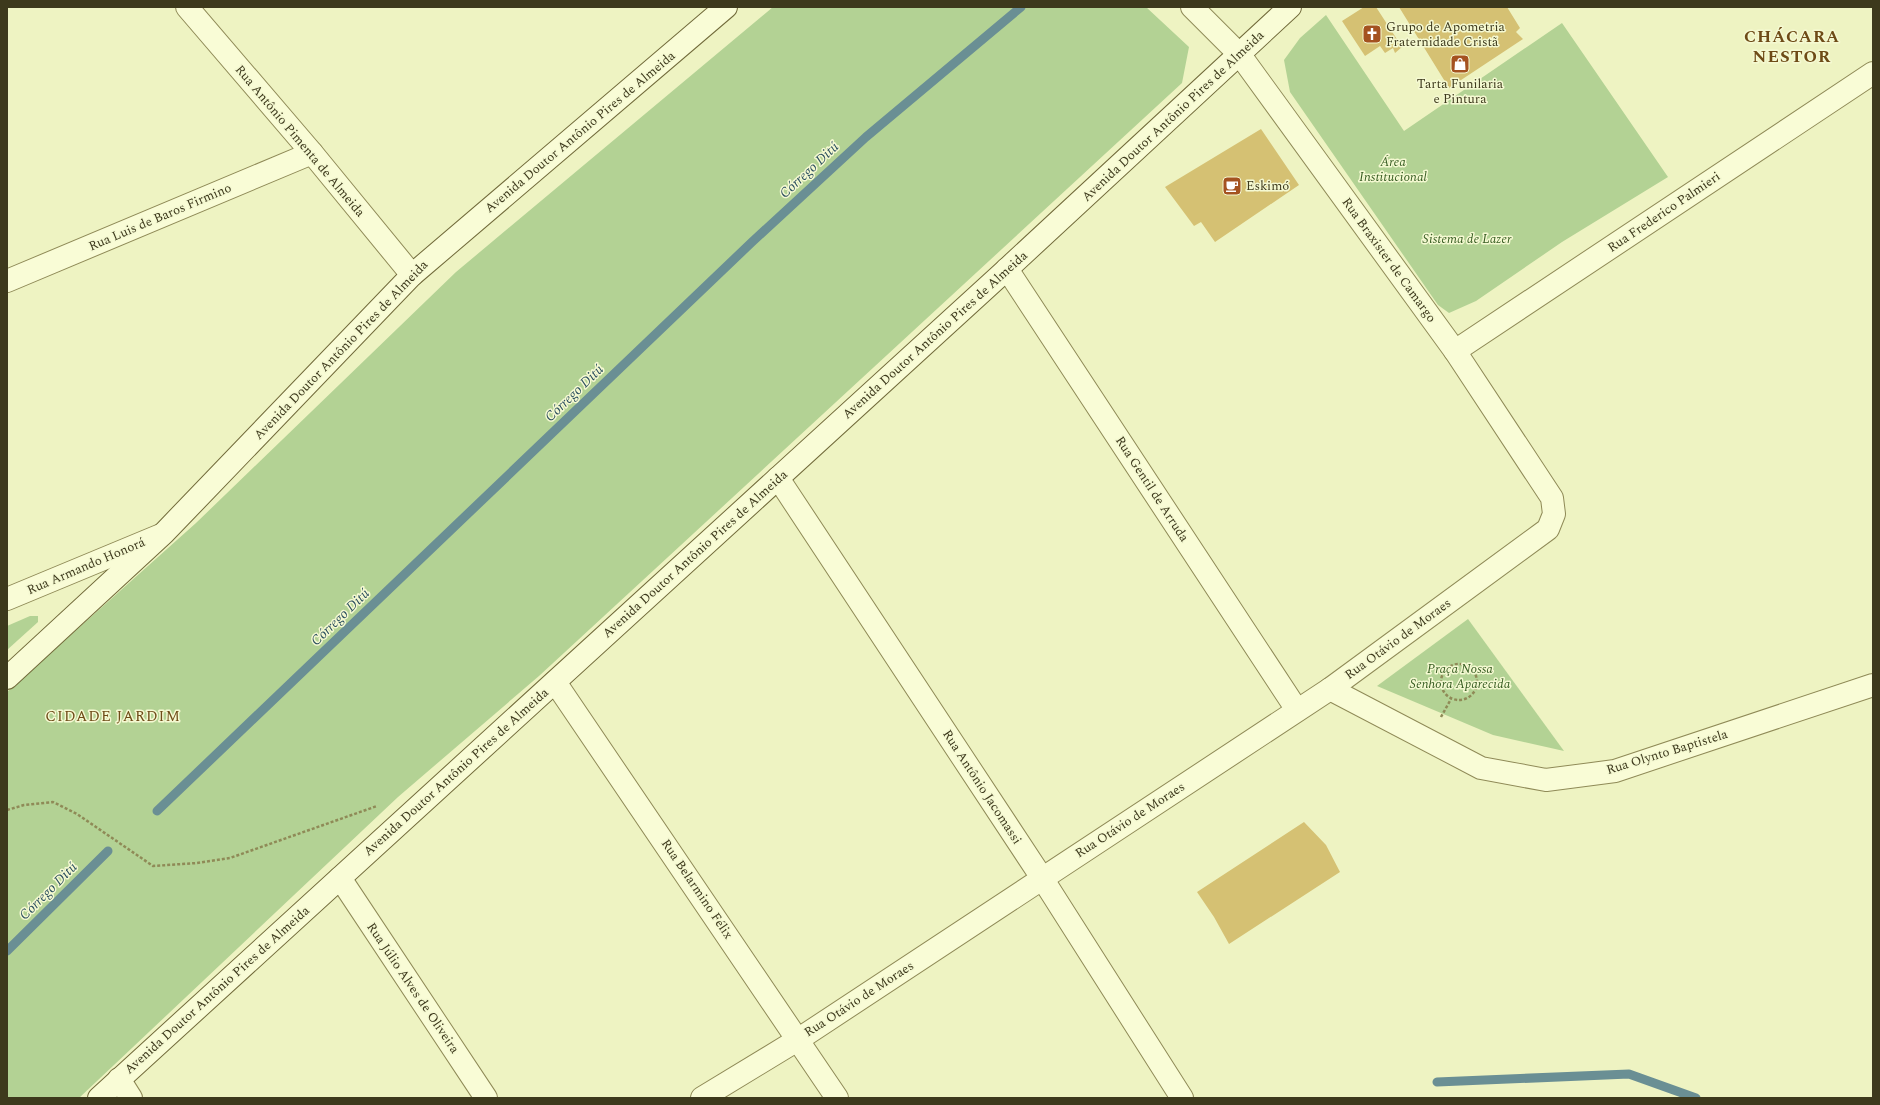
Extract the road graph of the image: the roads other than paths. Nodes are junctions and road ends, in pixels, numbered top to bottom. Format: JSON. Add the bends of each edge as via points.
{"nodes":[{"id":1,"x":187,"y":7,"type":"edge"},
{"id":2,"x":726,"y":7,"type":"edge"},
{"id":3,"x":1192,"y":7,"type":"edge"},
{"id":4,"x":1290,"y":7,"type":"edge"},
{"id":5,"x":1240,"y":55,"type":"junction"},
{"id":6,"x":1873,"y":73,"type":"edge"},
{"id":7,"x":312,"y":153,"type":"junction"},
{"id":8,"x":1007,"y":269,"type":"junction"},
{"id":9,"x":412,"y":275,"type":"junction"},
{"id":10,"x":7,"y":281,"type":"edge"},
{"id":11,"x":1455,"y":351,"type":"junction"},
{"id":12,"x":778,"y":478,"type":"junction"},
{"id":13,"x":1548,"y":528,"type":"joint"},
{"id":14,"x":164,"y":533,"type":"junction"},
{"id":15,"x":7,"y":600,"type":"edge"},
{"id":16,"x":7,"y":678,"type":"edge"},
{"id":17,"x":555,"y":682,"type":"junction"},
{"id":18,"x":1873,"y":685,"type":"edge"},
{"id":19,"x":1330,"y":689,"type":"junction"},
{"id":20,"x":1298,"y":710,"type":"junction"},
{"id":21,"x":340,"y":878,"type":"junction"},
{"id":22,"x":1042,"y":878,"type":"junction"},
{"id":23,"x":798,"y":1038,"type":"junction"},
{"id":24,"x":119,"y":1079,"type":"junction"},
{"id":25,"x":99,"y":1098,"type":"edge"},
{"id":26,"x":132,"y":1098,"type":"edge"},
{"id":27,"x":486,"y":1098,"type":"edge"},
{"id":28,"x":702,"y":1098,"type":"edge"},
{"id":29,"x":837,"y":1098,"type":"edge"},
{"id":30,"x":1182,"y":1098,"type":"edge"}],
"edges":[{"from":1,"to":7,"type":"street","name":"Rua Antônio Pimenta de Almeida"},
{"from":2,"to":9,"type":"street","name":"Avenida Doutor Antônio Pires de Almeida"},
{"from":3,"to":5,"type":"street","name":"Rua Braxister de Camargo"},
{"from":4,"to":5,"type":"street","name":"Avenida Doutor Antônio Pires de Almeida"},
{"from":5,"to":8,"type":"street","name":"Avenida Doutor Antônio Pires de Almeida"},
{"from":5,"to":11,"type":"street","name":"Rua Braxister de Camargo"},
{"from":6,"to":11,"type":"street","name":"Rua Frederico Palmieri"},
{"from":7,"to":9,"type":"street","name":"Rua Antônio Pimenta de Almeida"},
{"from":7,"to":10,"type":"street","name":"Rua Luis de Baros Firmino"},
{"from":8,"to":12,"type":"street","name":"Avenida Doutor Antônio Pires de Almeida"},
{"from":8,"to":20,"type":"street","name":"Rua Gentil de Arruda"},
{"from":9,"to":14,"type":"street","name":"Avenida Doutor Antônio Pires de Almeida"},
{"from":11,"to":13,"type":"street","name":"Rua Braxister de Camargo","via":[[1552,498],[1554,514]]},
{"from":12,"to":17,"type":"street","name":"Avenida Doutor Antônio Pires de Almeida"},
{"from":12,"to":22,"type":"street","name":"Rua Antônio Jacomassi"},
{"from":13,"to":19,"type":"street","name":"Rua Otávio de Moraes"},
{"from":14,"to":15,"type":"street","name":"Rua Armando Honorá"},
{"from":14,"to":16,"type":"street","name":"Avenida Doutor Antônio Pires de Almeida"},
{"from":17,"to":21,"type":"street","name":"Avenida Doutor Antônio Pires de Almeida"},
{"from":17,"to":23,"type":"street","name":"Rua Belarmino Félix"},
{"from":18,"to":19,"type":"street","name":"Rua Olynto Baptistela","via":[[1615,771],[1546,780],[1481,768]]},
{"from":19,"to":20,"type":"street","name":"Rua Otávio de Moraes"},
{"from":20,"to":22,"type":"street","name":"Rua Otávio de Moraes"},
{"from":21,"to":24,"type":"street","name":"Avenida Doutor Antônio Pires de Almeida"},
{"from":21,"to":27,"type":"street","name":"Rua Júlio Alves de Oliveira"},
{"from":22,"to":23,"type":"street","name":"Rua Otávio de Moraes"},
{"from":22,"to":30,"type":"street","name":"Rua Antônio Jacomassi"},
{"from":23,"to":28,"type":"street","name":"Rua Otávio de Moraes"},
{"from":23,"to":29,"type":"street","name":"Rua Belarmino Félix"},
{"from":24,"to":25,"type":"street","name":"Avenida Doutor Antônio Pires de Almeida"},
{"from":24,"to":26,"type":"street"}]}
